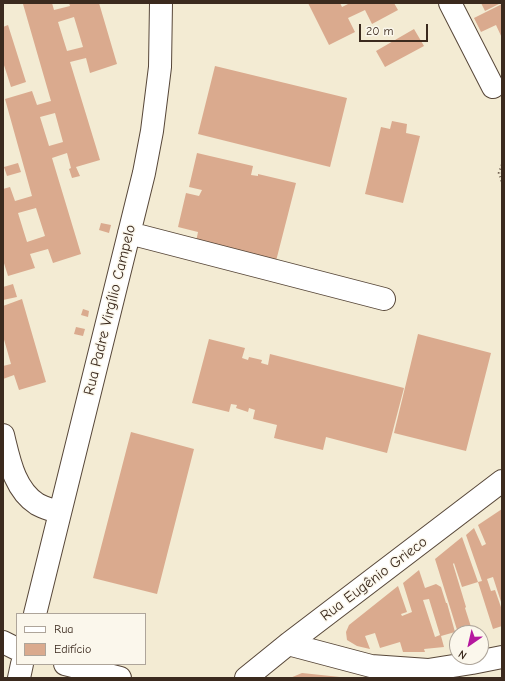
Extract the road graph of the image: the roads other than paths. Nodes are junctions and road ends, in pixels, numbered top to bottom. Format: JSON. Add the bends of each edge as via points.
{"nodes":[{"id":1,"x":161,"y":3,"type":"edge"},
{"id":2,"x":450,"y":3,"type":"edge"},
{"id":3,"x":493,"y":87,"type":"dead end"},
{"id":4,"x":129,"y":233,"type":"junction"},
{"id":5,"x":384,"y":299,"type":"dead end"},
{"id":6,"x":3,"y":435,"type":"edge"},
{"id":7,"x":502,"y":481,"type":"edge"},
{"id":8,"x":60,"y":513,"type":"junction"},
{"id":9,"x":35,"y":613,"type":"edge"},
{"id":10,"x":3,"y":642,"type":"edge"},
{"id":11,"x":288,"y":644,"type":"junction"},
{"id":12,"x":16,"y":648,"type":"edge"},
{"id":13,"x":502,"y":657,"type":"edge"},
{"id":14,"x":22,"y":665,"type":"edge"},
{"id":15,"x":69,"y":665,"type":"edge"},
{"id":16,"x":429,"y":674,"type":"edge"},
{"id":17,"x":19,"y":678,"type":"edge"},
{"id":18,"x":120,"y":678,"type":"edge"},
{"id":19,"x":246,"y":678,"type":"edge"}],
"edges":[{"from":1,"to":4,"type":"street","name":"Rua Padre Virgílio Campelo","via":[[160,67],[152,131]]},
{"from":2,"to":3,"type":"street"},
{"from":4,"to":5,"type":"street"},
{"from":4,"to":8,"type":"street","name":"Rua Padre Virgílio Campelo"},
{"from":6,"to":8,"type":"street","via":[[13,472],[23,491],[37,504]]},
{"from":7,"to":11,"type":"street","name":"Rua Eugênio Grieco"},
{"from":8,"to":9,"type":"street","name":"Rua Padre Virgílio Campelo"},
{"from":10,"to":12,"type":"street"},
{"from":11,"to":16,"type":"street","via":[[371,666]]},
{"from":11,"to":19,"type":"street","name":"Rua Eugênio Grieco"},
{"from":13,"to":16,"type":"street"},
{"from":14,"to":17,"type":"street"},
{"from":15,"to":18,"type":"street"}]}
